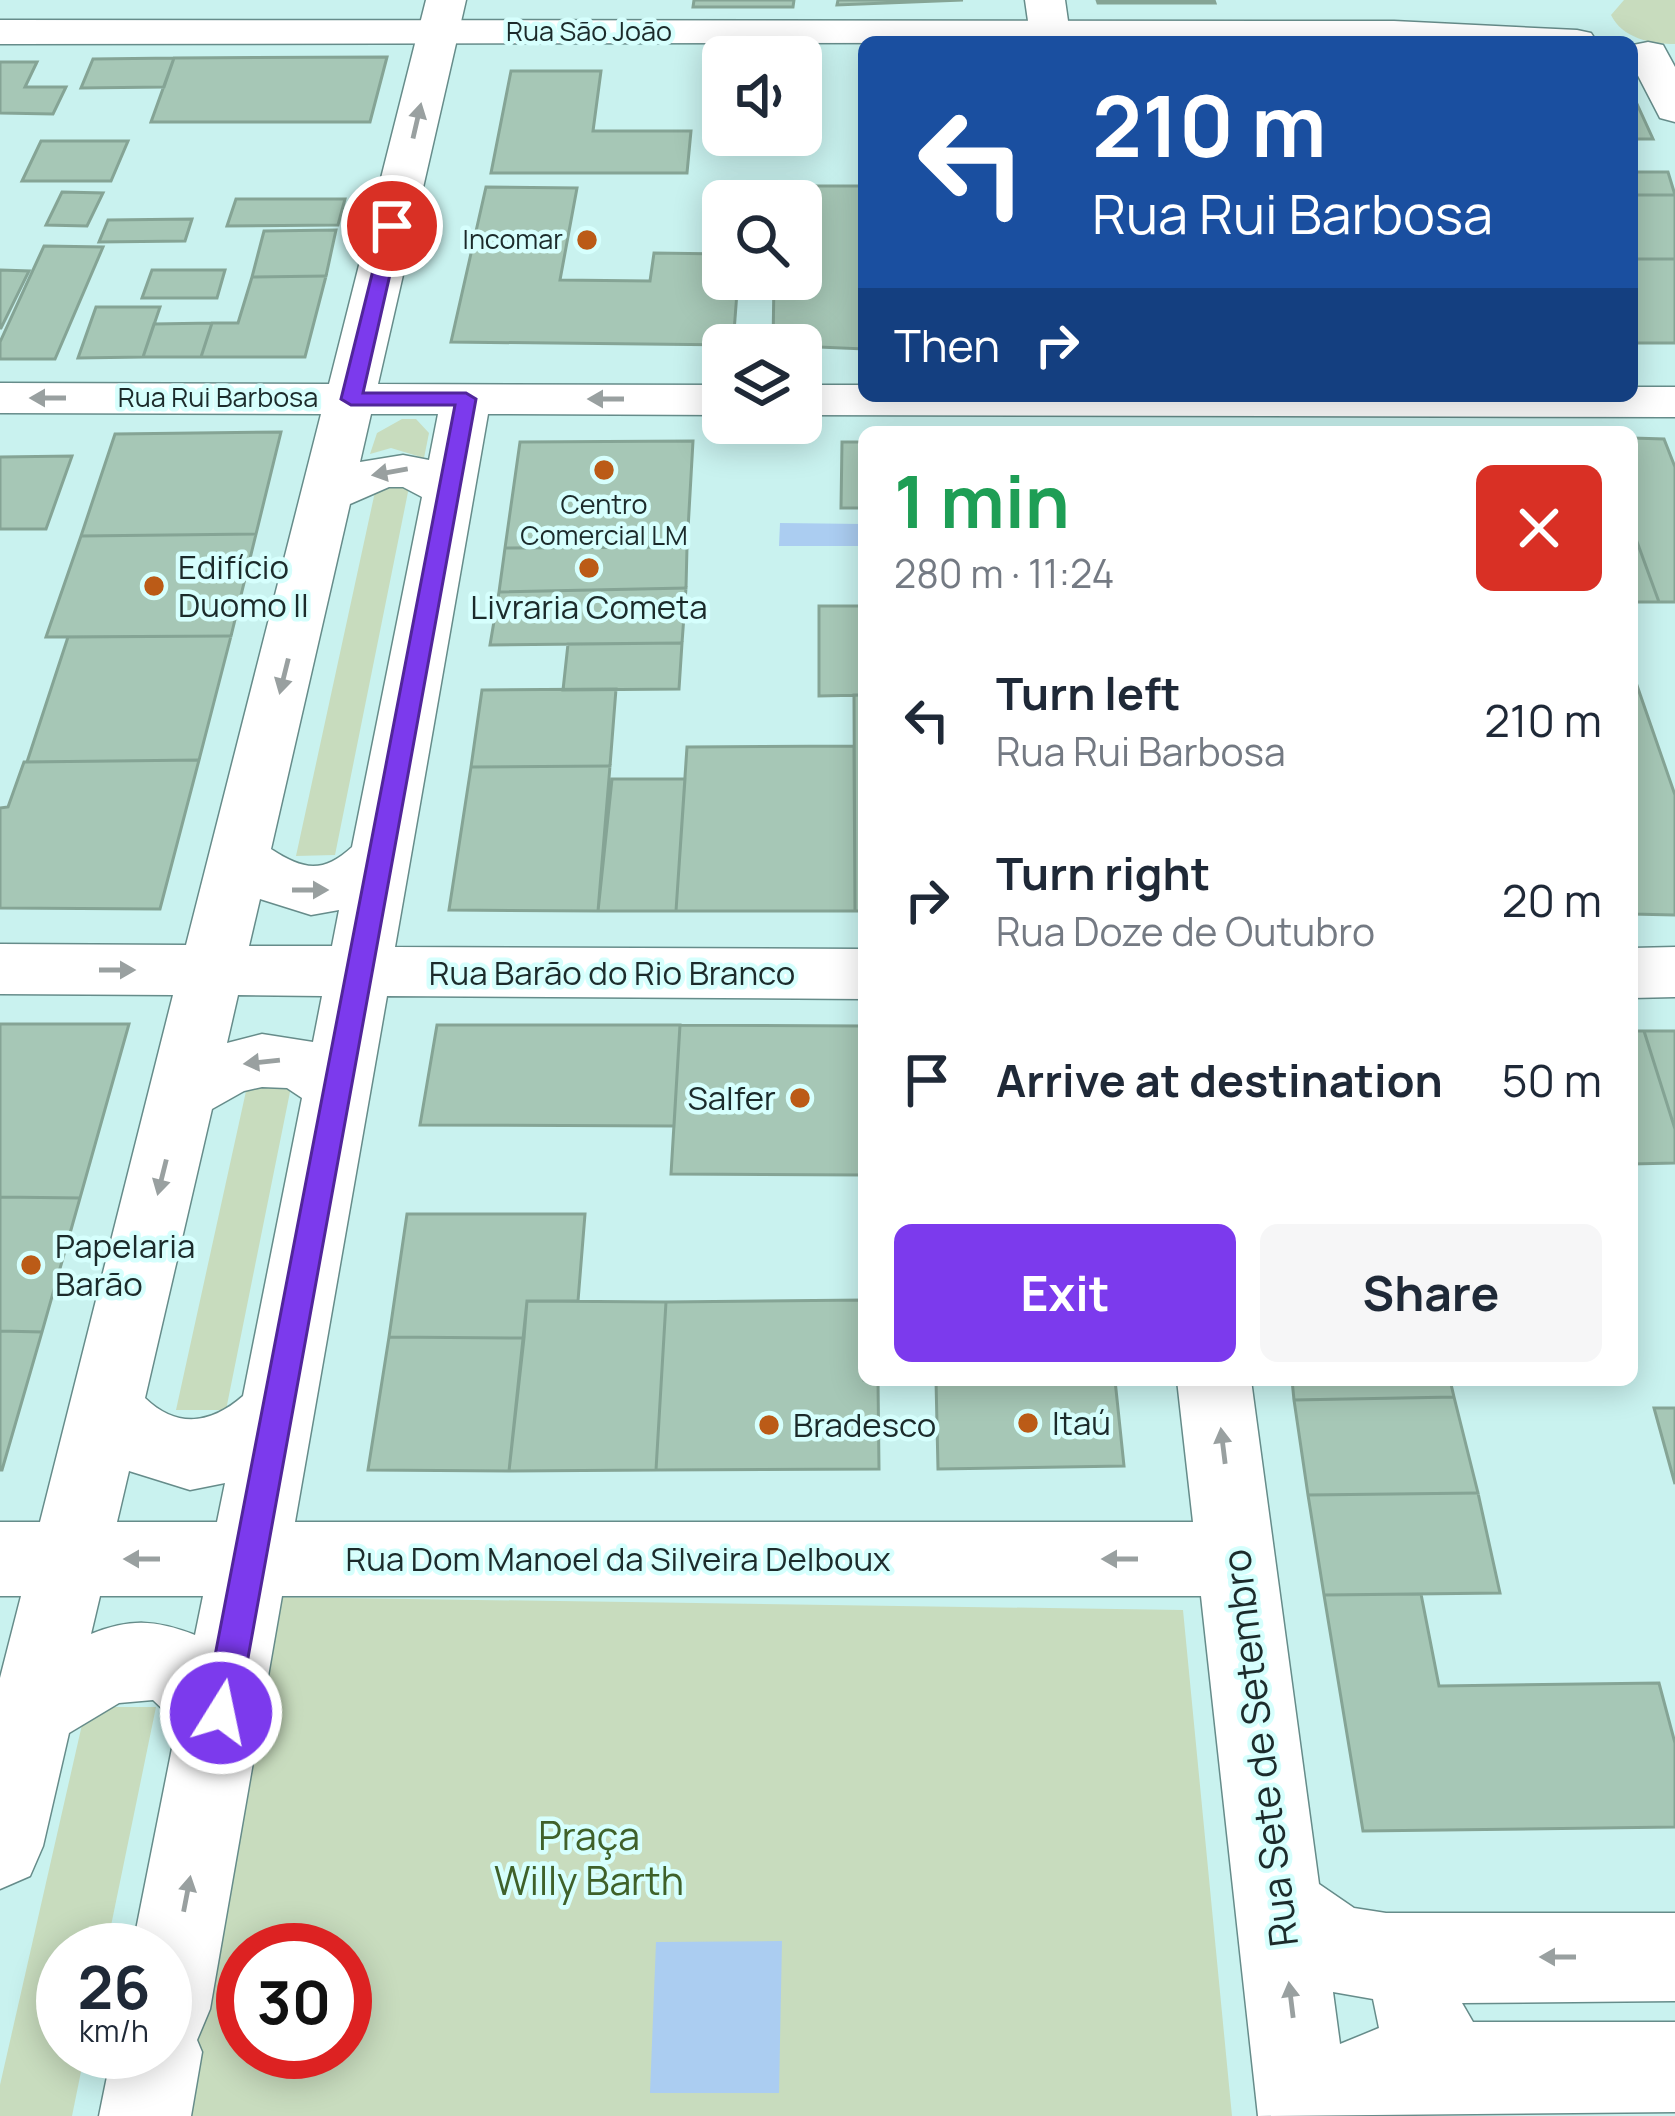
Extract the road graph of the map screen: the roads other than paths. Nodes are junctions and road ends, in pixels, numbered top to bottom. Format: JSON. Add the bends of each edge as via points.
{"nodes":[{"id":1,"x":442,"y":16,"type":"edge"},
{"id":2,"x":1579,"y":24,"type":"edge"},
{"id":3,"x":1048,"y":25,"type":"edge"},
{"id":4,"x":0,"y":32,"type":"edge"},
{"id":5,"x":1605,"y":36,"type":"edge"},
{"id":6,"x":1642,"y":51,"type":"edge"},
{"id":7,"x":1675,"y":109,"type":"edge"},
{"id":8,"x":0,"y":398,"type":"edge"},
{"id":9,"x":351,"y":399,"type":"junction"},
{"id":10,"x":466,"y":399,"type":"junction"},
{"id":11,"x":702,"y":400,"type":"edge"},
{"id":12,"x":822,"y":401,"type":"edge"},
{"id":13,"x":858,"y":402,"type":"edge"},
{"id":14,"x":860,"y":402,"type":"edge"},
{"id":15,"x":1675,"y":402,"type":"edge"},
{"id":16,"x":1095,"y":410,"type":"edge"},
{"id":17,"x":448,"y":492,"type":"junction"},
{"id":18,"x":328,"y":494,"type":"junction"},
{"id":19,"x":380,"y":857,"type":"junction"},
{"id":20,"x":240,"y":858,"type":"junction"},
{"id":21,"x":0,"y":970,"type":"edge"},
{"id":22,"x":212,"y":971,"type":"junction"},
{"id":23,"x":359,"y":971,"type":"junction"},
{"id":24,"x":1638,"y":973,"type":"edge"},
{"id":25,"x":1675,"y":973,"type":"edge"},
{"id":26,"x":858,"y":974,"type":"edge"},
{"id":27,"x":337,"y":1091,"type":"junction"},
{"id":28,"x":183,"y":1093,"type":"junction"},
{"id":29,"x":1215,"y":1386,"type":"edge"},
{"id":30,"x":106,"y":1408,"type":"junction"},
{"id":31,"x":277,"y":1412,"type":"junction"},
{"id":32,"x":35,"y":1559,"type":"edge"},
{"id":33,"x":250,"y":1559,"type":"junction"},
{"id":34,"x":1237,"y":1559,"type":"junction"},
{"id":35,"x":33,"y":1708,"type":"junction"},
{"id":36,"x":221,"y":1713,"type":"junction"},
{"id":37,"x":0,"y":1846,"type":"edge"},
{"id":38,"x":1279,"y":1909,"type":"junction"},
{"id":39,"x":181,"y":1923,"type":"edge"},
{"id":40,"x":1432,"y":1957,"type":"junction"},
{"id":41,"x":1675,"y":1957,"type":"edge"},
{"id":42,"x":1675,"y":2067,"type":"edge"},
{"id":43,"x":1452,"y":2068,"type":"junction"},
{"id":44,"x":152,"y":2079,"type":"edge"},
{"id":45,"x":145,"y":2116,"type":"edge"},
{"id":46,"x":1304,"y":2116,"type":"edge"},
{"id":47,"x":1327,"y":2116,"type":"edge"}],
"edges":[{"from":1,"to":3,"type":"street","name":"Rua São João"},
{"from":1,"to":4,"type":"street","name":"Rua São João"},
{"from":9,"to":1,"type":"street","one_way":true},
{"from":2,"to":3,"type":"street","name":"Rua São João","via":[[1394,33]]},
{"from":2,"to":5,"type":"street"},
{"from":6,"to":7,"type":"street"},
{"from":9,"to":8,"type":"street","name":"Rua Rui Barbosa","one_way":true},
{"from":9,"to":10,"type":"street","name":"Rua Rui Barbosa"},
{"from":9,"to":18,"type":"street"},
{"from":11,"to":10,"type":"street","name":"Rua Rui Barbosa","one_way":true},
{"from":10,"to":17,"type":"street"},
{"from":12,"to":13,"type":"street"},
{"from":14,"to":16,"type":"street"},
{"from":15,"to":16,"type":"street"},
{"from":17,"to":18,"type":"street","one_way":true,"via":[[398,467]]},
{"from":17,"to":19,"type":"street"},
{"from":18,"to":20,"type":"street","one_way":true},
{"from":20,"to":19,"type":"street","one_way":true,"via":[[276,883],[309,893],[351,881]]},
{"from":19,"to":23,"type":"street"},
{"from":20,"to":22,"type":"street"},
{"from":21,"to":22,"type":"street","name":"Rua Barão do Rio Branco","one_way":true},
{"from":22,"to":23,"type":"street","name":"Rua Barão do Rio Branco"},
{"from":22,"to":28,"type":"street"},
{"from":23,"to":26,"type":"street","name":"Rua Barão do Rio Branco"},
{"from":23,"to":27,"type":"street"},
{"from":24,"to":25,"type":"street"},
{"from":27,"to":28,"type":"street","one_way":true,"via":[[323,1073],[285,1060],[233,1066]]},
{"from":27,"to":31,"type":"street"},
{"from":28,"to":30,"type":"street","one_way":true},
{"from":34,"to":29,"type":"street","name":"Rua Sete de Setembro","one_way":true},
{"from":30,"to":31,"type":"street","via":[[122,1430],[166,1454],[224,1452]]},
{"from":30,"to":32,"type":"street"},
{"from":31,"to":33,"type":"street"},
{"from":33,"to":32,"type":"street","name":"Rua Dom Manoel da Silveira Delboux","one_way":true},
{"from":32,"to":35,"type":"street"},
{"from":34,"to":33,"type":"street","name":"Rua Dom Manoel da Silveira Delboux","one_way":true},
{"from":33,"to":36,"type":"street"},
{"from":34,"to":38,"type":"street","name":"Rua Sete de Setembro"},
{"from":35,"to":36,"type":"street","via":[[108,1664],[134,1660],[183,1670]]},
{"from":35,"to":37,"type":"street"},
{"from":39,"to":36,"type":"street","one_way":true},
{"from":38,"to":40,"type":"street","via":[[1338,1950]]},
{"from":46,"to":38,"type":"street","name":"Rua Sete de Setembro","one_way":true},
{"from":41,"to":40,"type":"street","one_way":true},
{"from":40,"to":43,"type":"street","via":[[1418,1982],[1420,2023]]},
{"from":42,"to":43,"type":"street"},
{"from":43,"to":47,"type":"street","via":[[1390,2068],[1345,2088]]},
{"from":44,"to":45,"type":"street"}]}
